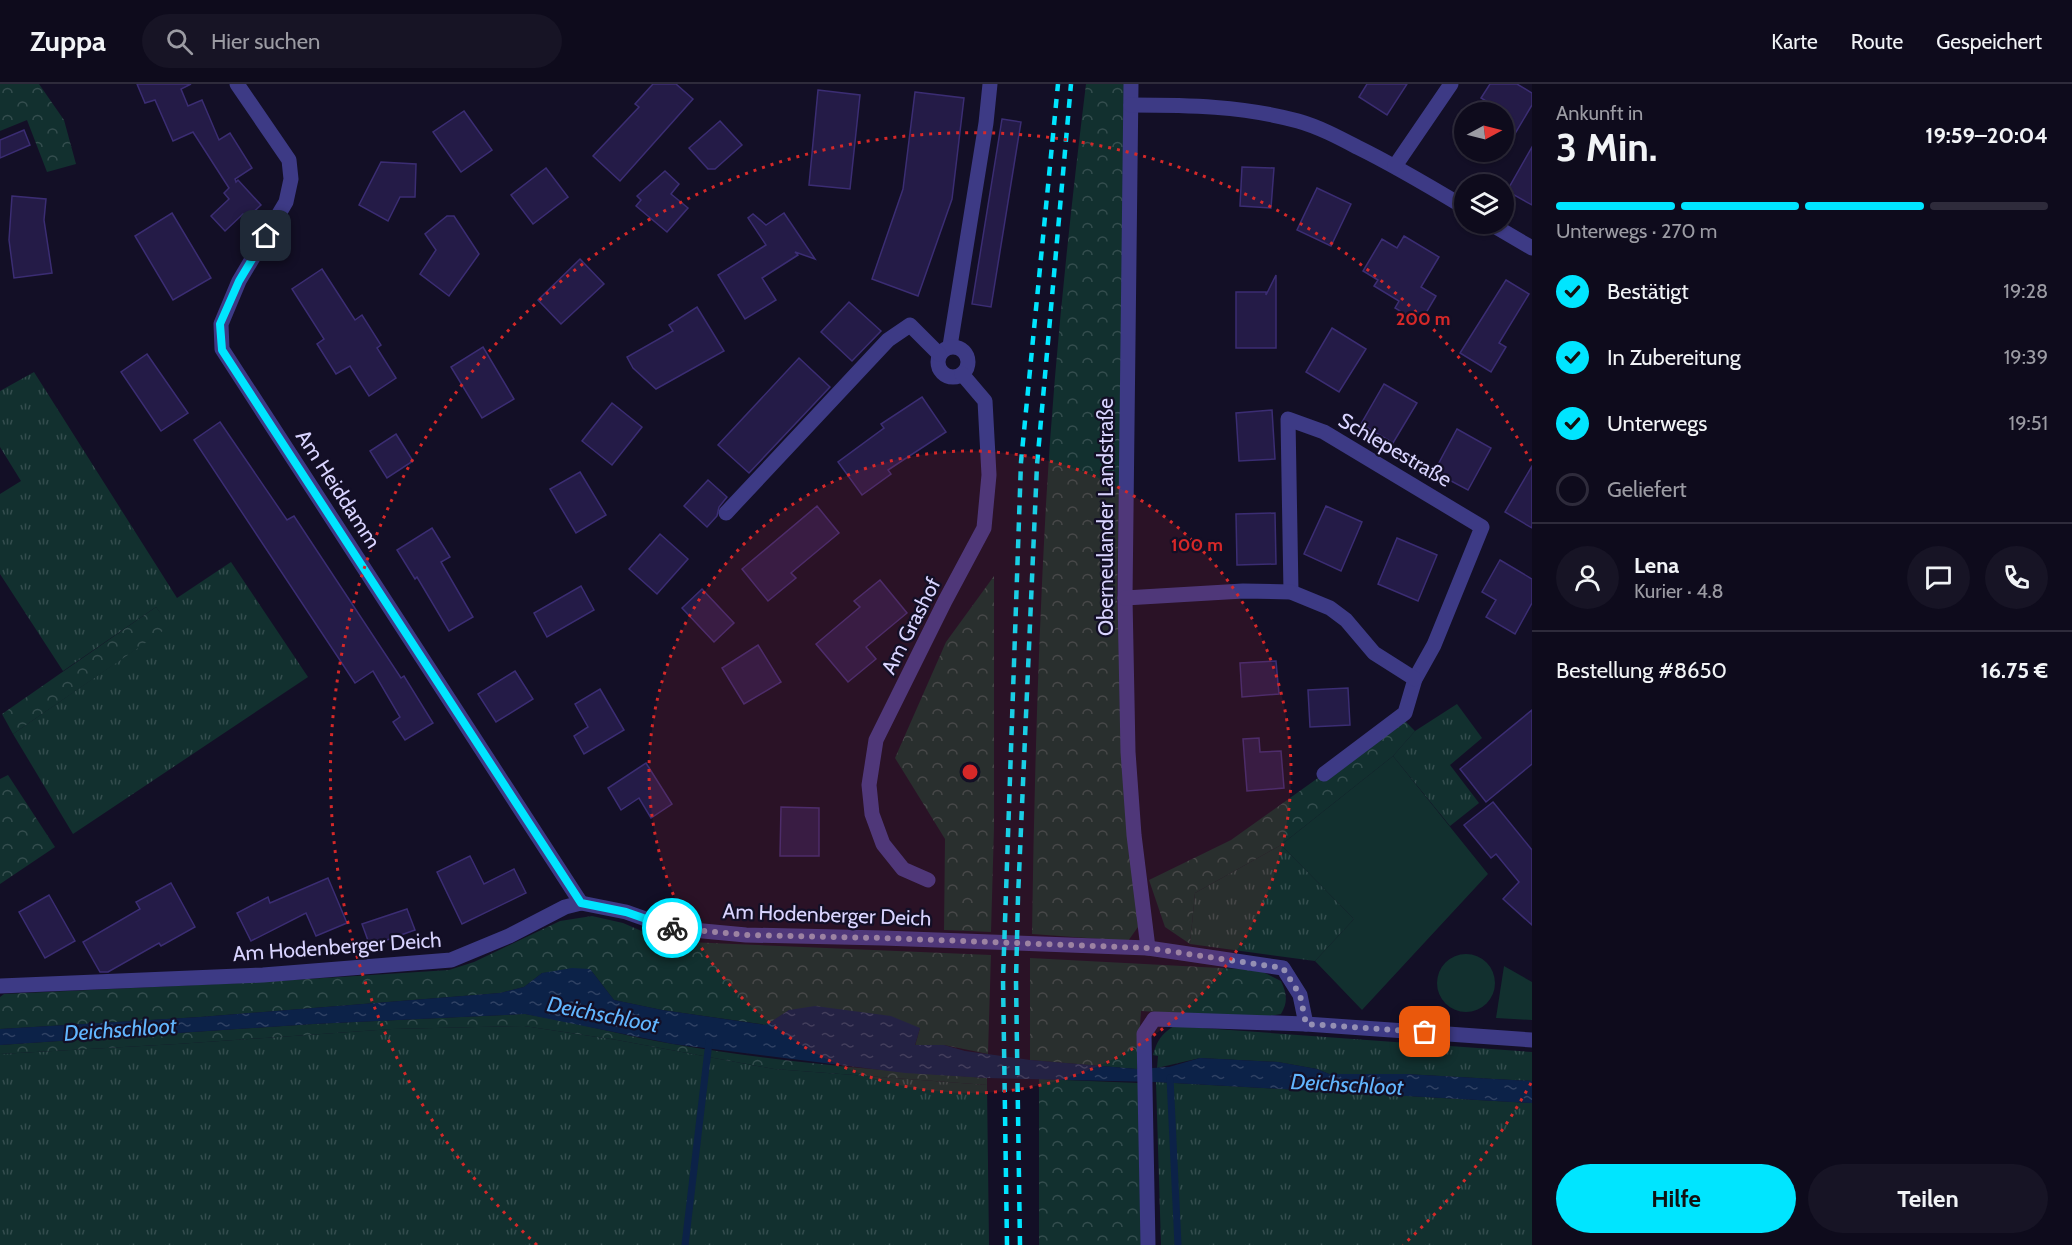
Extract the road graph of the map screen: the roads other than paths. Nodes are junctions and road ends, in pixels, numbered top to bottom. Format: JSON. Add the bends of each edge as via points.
{"nodes":[{"id":1,"x":237,"y":84,"type":"edge"},
{"id":2,"x":990,"y":84,"type":"edge"},
{"id":3,"x":1131,"y":84,"type":"edge"},
{"id":4,"x":1451,"y":84,"type":"edge"},
{"id":5,"x":1131,"y":105,"type":"junction"},
{"id":6,"x":1395,"y":166,"type":"junction"},
{"id":7,"x":1454,"y":201,"type":"edge"},
{"id":8,"x":1508,"y":234,"type":"edge"},
{"id":9,"x":1532,"y":248,"type":"edge"},
{"id":10,"x":944,"y":350,"type":"junction"},
{"id":11,"x":962,"y":374,"type":"junction"},
{"id":12,"x":726,"y":513,"type":"dead end"},
{"id":13,"x":1291,"y":592,"type":"junction"},
{"id":14,"x":1125,"y":598,"type":"junction"},
{"id":15,"x":1415,"y":679,"type":"junction"},
{"id":16,"x":1324,"y":774,"type":"dead end"},
{"id":17,"x":927,"y":880,"type":"dead end"},
{"id":18,"x":581,"y":903,"type":"junction"},
{"id":19,"x":1148,"y":948,"type":"junction"},
{"id":20,"x":0,"y":986,"type":"edge"},
{"id":21,"x":1306,"y":1024,"type":"junction"},
{"id":22,"x":1532,"y":1040,"type":"edge"},
{"id":23,"x":1148,"y":1245,"type":"edge"}],
"edges":[{"from":1,"to":18,"type":"street","name":"Am Heiddamm","via":[[289,160],[291,179],[286,202],[239,281],[220,324],[222,350]]},
{"from":2,"to":10,"type":"street"},
{"from":3,"to":5,"type":"street","name":"Oberneulander Landstraße"},
{"from":4,"to":6,"type":"street"},
{"from":5,"to":6,"type":"street","via":[[1232,108],[1300,122]]},
{"from":5,"to":14,"type":"street","name":"Oberneulander Landstraße"},
{"from":6,"to":7,"type":"street"},
{"from":8,"to":9,"type":"street"},
{"from":10,"to":11,"type":"street","via":[[957,346],[967,355],[967,369]]},
{"from":10,"to":11,"type":"street","via":[[937,361],[938,368],[948,377]]},
{"from":10,"to":12,"type":"street","via":[[910,325],[888,340]]},
{"from":11,"to":17,"type":"street","name":"Am Grashof","via":[[985,401],[989,475],[984,528],[876,740],[869,785],[872,814],[883,844],[903,869]]},
{"from":13,"to":14,"type":"street"},
{"from":13,"to":15,"type":"street","via":[[1330,608],[1346,620],[1374,653]]},
{"from":13,"to":15,"type":"street","name":"Schlepestraße","via":[[1288,419],[1324,432],[1482,527],[1434,645]]},
{"from":14,"to":19,"type":"street","name":"Oberneulander Landstraße","via":[[1128,752]]},
{"from":15,"to":16,"type":"street","name":"Schlepestraße","via":[[1405,712]]},
{"from":18,"to":19,"type":"street","name":"Am Hodenberger Deich","via":[[626,912],[671,928],[746,935]]},
{"from":18,"to":20,"type":"street","name":"Am Hodenberger Deich","via":[[452,960],[159,981]]},
{"from":19,"to":21,"type":"street","name":"Am Hodenberger Deich","via":[[1283,968],[1300,995]]},
{"from":21,"to":22,"type":"street"},
{"from":21,"to":23,"type":"street","via":[[1154,1019],[1144,1034]]}]}
